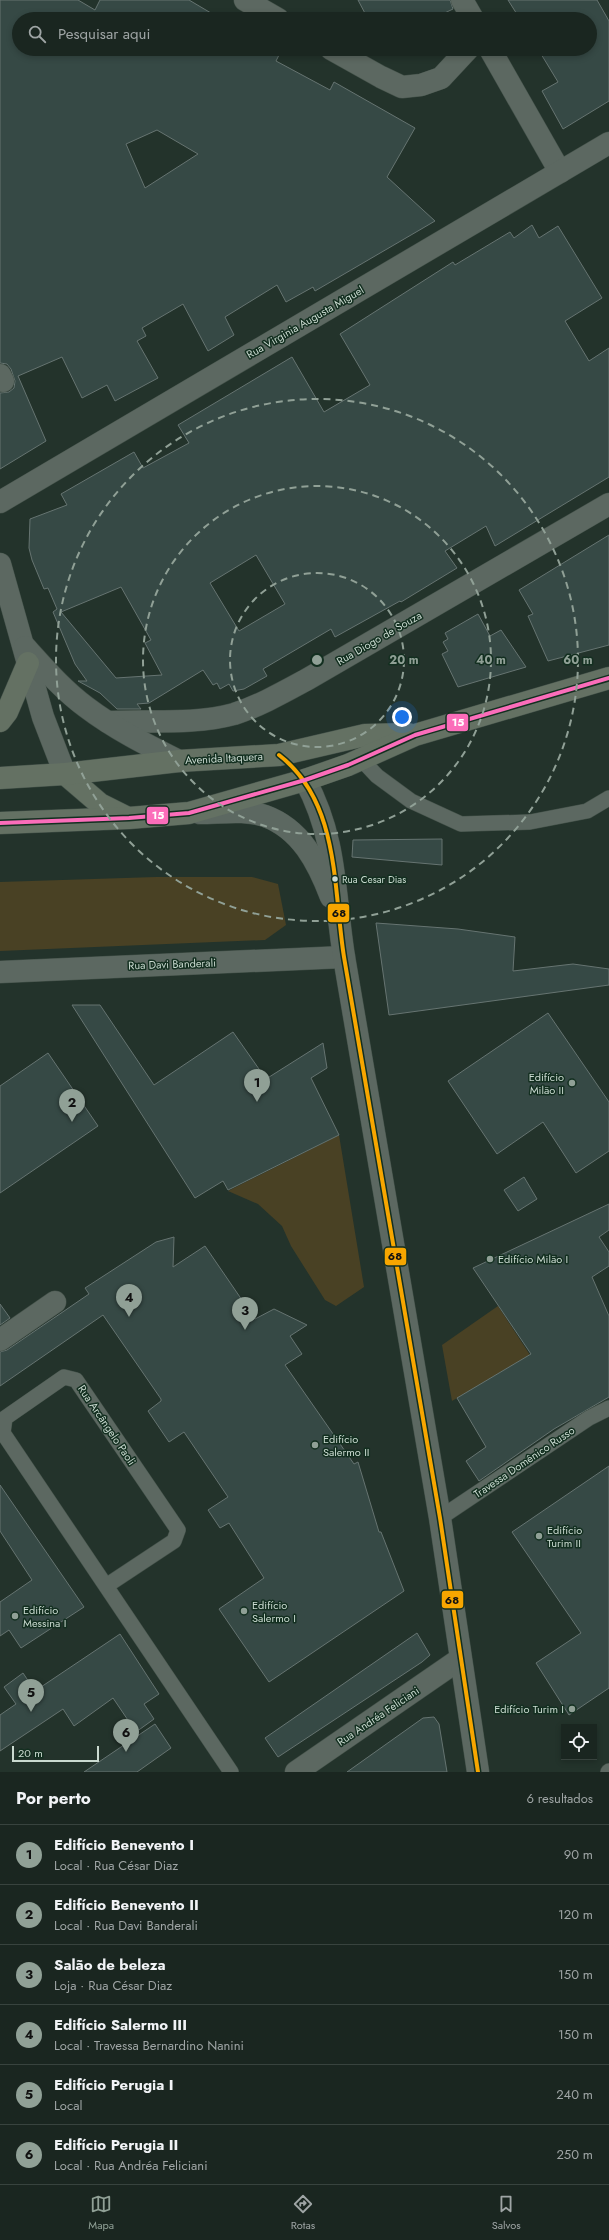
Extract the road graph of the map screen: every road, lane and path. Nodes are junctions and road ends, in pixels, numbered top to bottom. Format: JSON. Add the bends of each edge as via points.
{"nodes":[{"id":1,"x":245,"y":0,"type":"edge"},
{"id":2,"x":462,"y":0,"type":"edge"},
{"id":3,"x":266,"y":12,"type":"edge"},
{"id":4,"x":469,"y":12,"type":"edge"},
{"id":5,"x":344,"y":56,"type":"edge"},
{"id":6,"x":461,"y":56,"type":"edge"},
{"id":7,"x":494,"y":56,"type":"edge"},
{"id":8,"x":609,"y":143,"type":"edge"},
{"id":9,"x":560,"y":172,"type":"junction"},
{"id":10,"x":0,"y":502,"type":"edge"},
{"id":11,"x":609,"y":504,"type":"edge"},
{"id":12,"x":0,"y":564,"type":"edge"},
{"id":13,"x":25,"y":654,"type":"junction"},
{"id":14,"x":609,"y":678,"type":"edge"},
{"id":15,"x":0,"y":721,"type":"edge"},
{"id":16,"x":108,"y":722,"type":"junction"},
{"id":17,"x":415,"y":735,"type":"junction"},
{"id":18,"x":279,"y":755,"type":"junction"},
{"id":19,"x":361,"y":759,"type":"junction"},
{"id":20,"x":179,"y":761,"type":"junction"},
{"id":21,"x":66,"y":774,"type":"junction"},
{"id":22,"x":0,"y":778,"type":"edge"},
{"id":23,"x":305,"y":780,"type":"junction"},
{"id":24,"x":609,"y":798,"type":"edge"},
{"id":25,"x":189,"y":813,"type":"junction"},
{"id":26,"x":129,"y":818,"type":"junction"},
{"id":27,"x":0,"y":823,"type":"edge"},
{"id":28,"x":338,"y":917,"type":"junction"},
{"id":29,"x":344,"y":957,"type":"junction"},
{"id":30,"x":0,"y":972,"type":"edge"},
{"id":31,"x":56,"y":1302,"type":"dead end"},
{"id":32,"x":0,"y":1340,"type":"edge"},
{"id":33,"x":609,"y":1408,"type":"edge"},
{"id":34,"x":440,"y":1518,"type":"junction"},
{"id":35,"x":106,"y":1586,"type":"junction"},
{"id":36,"x":460,"y":1659,"type":"junction"},
{"id":37,"x":230,"y":1772,"type":"edge"},
{"id":38,"x":296,"y":1772,"type":"edge"},
{"id":39,"x":478,"y":1772,"type":"edge"}],
"edges":[{"from":1,"to":3,"type":"street"},
{"from":2,"to":4,"type":"street"},
{"from":5,"to":6,"type":"street","via":[[402,86],[421,86],[441,78]]},
{"from":7,"to":9,"type":"street"},
{"from":8,"to":9,"type":"street","name":"Rua Virginia Augusta Miguel"},
{"from":9,"to":10,"type":"street","name":"Rua Virginia Augusta Miguel"},
{"from":11,"to":16,"type":"street","name":"Rua Diogo de Souza","via":[[261,704],[232,714],[204,719]]},
{"from":12,"to":13,"type":"street","name":"Avenida Itaquera"},
{"from":13,"to":15,"type":"main road","via":[[7,712]]},
{"from":13,"to":16,"type":"street","name":"Avenida Itaquera","via":[[75,698]]},
{"from":13,"to":21,"type":"street","name":"Avenida Itaquera","via":[[43,717]]},
{"from":14,"to":17,"type":"main road","name":"Avenida Itaquera"},
{"from":16,"to":20,"type":"street","name":"Avenida Itaquera"},
{"from":17,"to":18,"type":"main road","name":"Avenida Itaquera","via":[[365,735]]},
{"from":17,"to":19,"type":"main road","name":"Avenida Itaquera"},
{"from":18,"to":20,"type":"main road","name":"Avenida Itaquera"},
{"from":18,"to":23,"type":"main road"},
{"from":19,"to":23,"type":"main road","name":"Avenida Itaquera"},
{"from":19,"to":24,"type":"lane","via":[[377,776],[411,801],[461,824],[530,822],[587,811]]},
{"from":20,"to":21,"type":"main road"},
{"from":21,"to":22,"type":"main road"},
{"from":21,"to":26,"type":"main road","via":[[100,804]]},
{"from":23,"to":25,"type":"main road","name":"Avenida Itaquera"},
{"from":23,"to":28,"type":"street","via":[[326,829],[334,867]]},
{"from":25,"to":26,"type":"main road","name":"Avenida Itaquera"},
{"from":25,"to":28,"type":"street","via":[[244,813],[264,816],[289,827],[310,851]]},
{"from":26,"to":27,"type":"main road","name":"Avenida Itaquera"},
{"from":28,"to":29,"type":"street"},
{"from":29,"to":30,"type":"street","name":"Rua Davi Banderali"},
{"from":29,"to":34,"type":"street"},
{"from":31,"to":32,"type":"street"},
{"from":33,"to":34,"type":"lane","name":"Travessa Domênico Russo","via":[[589,1418]]},
{"from":34,"to":36,"type":"street"},
{"from":35,"to":35,"type":"lane","name":"Rua Arcângelo Paoli","via":[[174,1541],[178,1530],[76,1380],[64,1377],[5,1418],[2,1432]]},
{"from":35,"to":37,"type":"lane","name":"Rua Arcângelo Paoli"},
{"from":36,"to":38,"type":"street","name":"Rua Andréa Feliciani"},
{"from":36,"to":39,"type":"street"}]}
